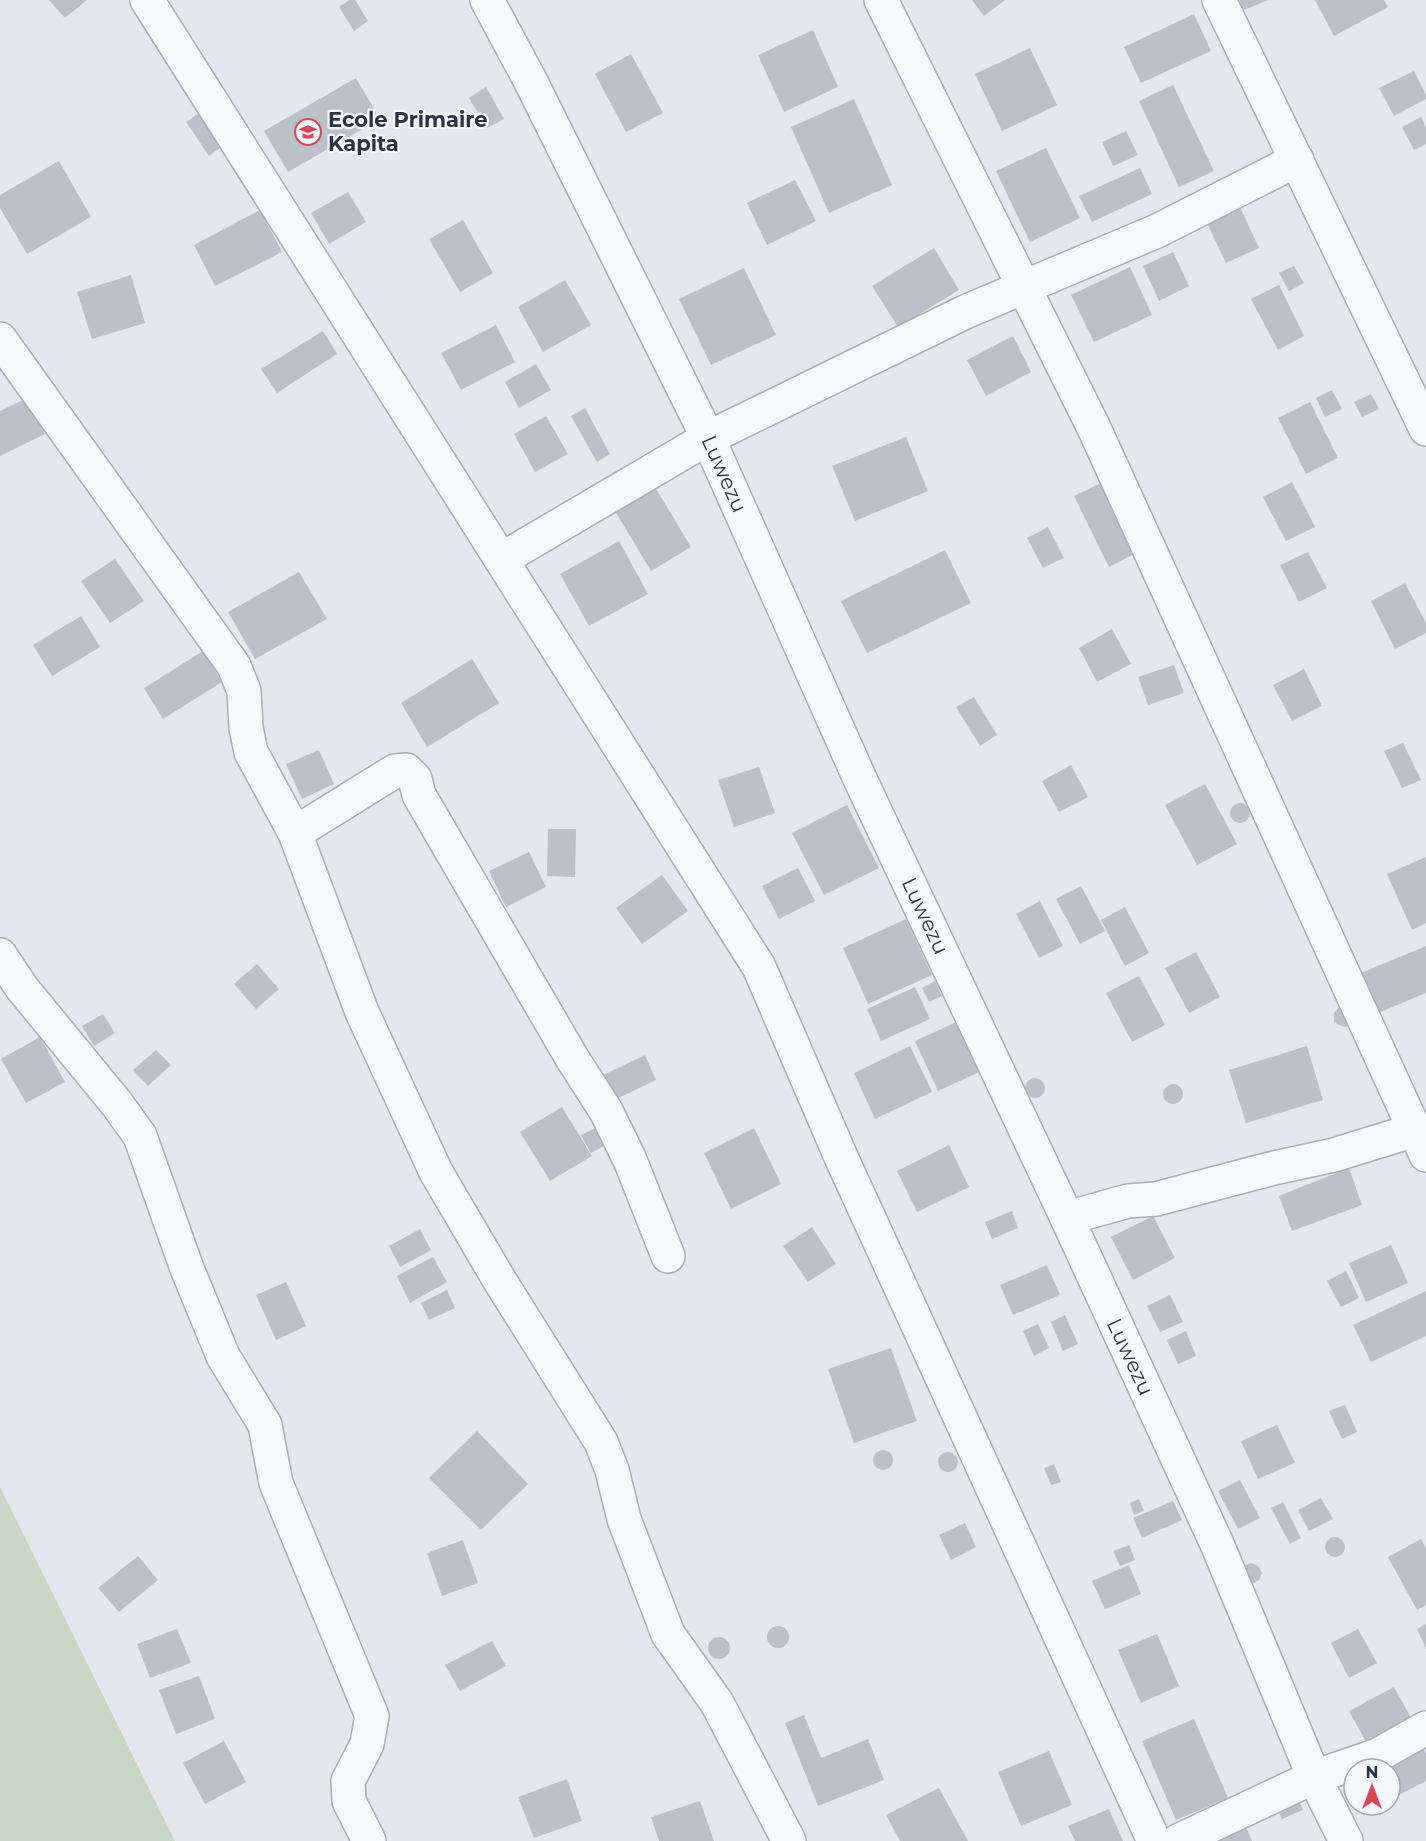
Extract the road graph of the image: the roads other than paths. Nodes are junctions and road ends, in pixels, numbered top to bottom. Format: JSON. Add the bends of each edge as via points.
{"nodes":[{"id":1,"x":147,"y":0,"type":"edge"},
{"id":2,"x":487,"y":0,"type":"edge"},
{"id":3,"x":880,"y":0,"type":"edge"},
{"id":4,"x":1219,"y":0,"type":"edge"},
{"id":5,"x":1297,"y":160,"type":"junction"},
{"id":6,"x":1023,"y":288,"type":"junction"},
{"id":7,"x":0,"y":339,"type":"edge"},
{"id":8,"x":1426,"y":429,"type":"edge"},
{"id":9,"x":708,"y":438,"type":"junction"},
{"id":10,"x":501,"y":559,"type":"junction"},
{"id":11,"x":295,"y":833,"type":"junction"},
{"id":12,"x":0,"y":955,"type":"edge"},
{"id":13,"x":1420,"y":1142,"type":"edge"},
{"id":14,"x":1067,"y":1218,"type":"junction"},
{"id":15,"x":668,"y":1256,"type":"dead end"},
{"id":16,"x":1426,"y":1728,"type":"edge"},
{"id":17,"x":1314,"y":1777,"type":"junction"},
{"id":18,"x":369,"y":1841,"type":"edge"},
{"id":19,"x":789,"y":1841,"type":"edge"},
{"id":20,"x":1154,"y":1841,"type":"edge"},
{"id":21,"x":1178,"y":1841,"type":"edge"},
{"id":22,"x":1346,"y":1841,"type":"edge"}],
"edges":[{"from":1,"to":10,"type":"street"},
{"from":2,"to":9,"type":"street","name":"Luwezu"},
{"from":3,"to":6,"type":"street"},
{"from":4,"to":5,"type":"street"},
{"from":5,"to":6,"type":"street","via":[[1157,231]]},
{"from":5,"to":8,"type":"street"},
{"from":6,"to":9,"type":"street","via":[[965,312]]},
{"from":6,"to":13,"type":"street","via":[[1093,426]]},
{"from":7,"to":11,"type":"street","via":[[234,666],[244,691],[251,752]]},
{"from":9,"to":10,"type":"street"},
{"from":9,"to":14,"type":"street","name":"Luwezu","via":[[860,779]]},
{"from":10,"to":20,"type":"street","via":[[759,967],[841,1157]]},
{"from":11,"to":15,"type":"street","via":[[395,771],[406,770],[415,779],[419,795],[606,1111]]},
{"from":11,"to":19,"type":"street","via":[[362,1012],[436,1172],[602,1442],[624,1519],[668,1634],[717,1702]]},
{"from":12,"to":18,"type":"street","via":[[140,1136],[223,1356],[265,1425],[276,1483],[372,1716],[367,1744],[348,1781],[349,1801]]},
{"from":13,"to":14,"type":"street","via":[[1334,1155]]},
{"from":14,"to":17,"type":"street","name":"Luwezu","via":[[1217,1544]]},
{"from":16,"to":17,"type":"street","via":[[1378,1755]]},
{"from":17,"to":21,"type":"street"},
{"from":17,"to":22,"type":"street","name":"Luwezu"}]}
